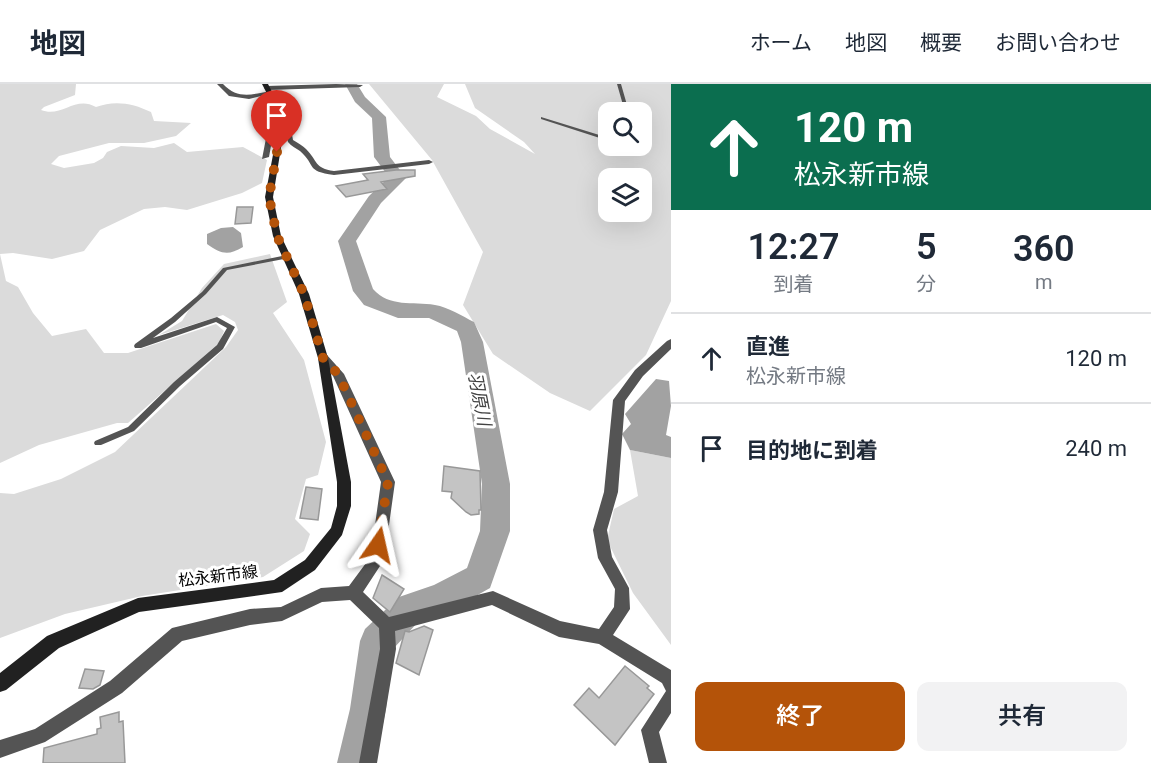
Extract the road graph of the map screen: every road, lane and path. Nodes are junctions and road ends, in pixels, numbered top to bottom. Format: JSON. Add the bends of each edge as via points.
{"nodes":[{"id":1,"x":220,"y":84,"type":"edge"},
{"id":2,"x":619,"y":84,"type":"edge"},
{"id":3,"x":360,"y":85,"type":"edge"},
{"id":4,"x":268,"y":87,"type":"edge"},
{"id":5,"x":624,"y":102,"type":"edge"},
{"id":6,"x":543,"y":118,"type":"dead end"},
{"id":7,"x":282,"y":123,"type":"junction"},
{"id":8,"x":598,"y":136,"type":"edge"},
{"id":9,"x":265,"y":157,"type":"dead end"},
{"id":10,"x":429,"y":162,"type":"dead end"},
{"id":11,"x":287,"y":257,"type":"junction"},
{"id":12,"x":671,"y":343,"type":"edge"},
{"id":13,"x":323,"y":358,"type":"junction"},
{"id":14,"x":98,"y":443,"type":"dead end"},
{"id":15,"x":353,"y":593,"type":"junction"},
{"id":16,"x":387,"y":625,"type":"junction"},
{"id":17,"x":602,"y":637,"type":"junction"},
{"id":18,"x":0,"y":684,"type":"edge"},
{"id":19,"x":671,"y":685,"type":"edge"},
{"id":20,"x":671,"y":698,"type":"edge"},
{"id":21,"x":0,"y":749,"type":"edge"},
{"id":22,"x":368,"y":763,"type":"edge"},
{"id":23,"x":658,"y":763,"type":"edge"}],
"edges":[{"from":1,"to":4,"type":"street","via":[[229,94],[249,98]]},
{"from":2,"to":5,"type":"lane"},
{"from":3,"to":4,"type":"street"},
{"from":4,"to":7,"type":"main road"},
{"from":6,"to":8,"type":"lane"},
{"from":7,"to":9,"type":"street","via":[[272,128]]},
{"from":7,"to":10,"type":"street","via":[[288,129],[290,141],[303,150],[313,168],[324,172]]},
{"from":7,"to":11,"type":"main road","name":"松永新市線","via":[[269,197],[277,236]]},
{"from":11,"to":13,"type":"main road","name":"松永新市線","via":[[304,294]]},
{"from":11,"to":14,"type":"lane","via":[[225,269],[204,293],[144,340],[138,346],[217,319],[231,327],[220,347],[131,429]]},
{"from":12,"to":17,"type":"street","via":[[639,373],[619,400],[611,492],[600,530],[605,558],[622,588],[622,609]]},
{"from":13,"to":15,"type":"street","via":[[338,374],[388,482],[373,566]]},
{"from":13,"to":18,"type":"main road","name":"松永新市線","via":[[344,482],[344,506],[337,531],[310,565],[277,586],[138,604],[53,642]]},
{"from":15,"to":16,"type":"street"},
{"from":15,"to":21,"type":"street","via":[[321,595],[282,614],[250,617],[178,634],[116,687],[39,736]]},
{"from":16,"to":17,"type":"street","via":[[493,598],[559,629]]},
{"from":16,"to":22,"type":"street","via":[[388,649]]},
{"from":17,"to":19,"type":"street","via":[[669,678]]},
{"from":20,"to":23,"type":"street","via":[[650,730]]}]}
